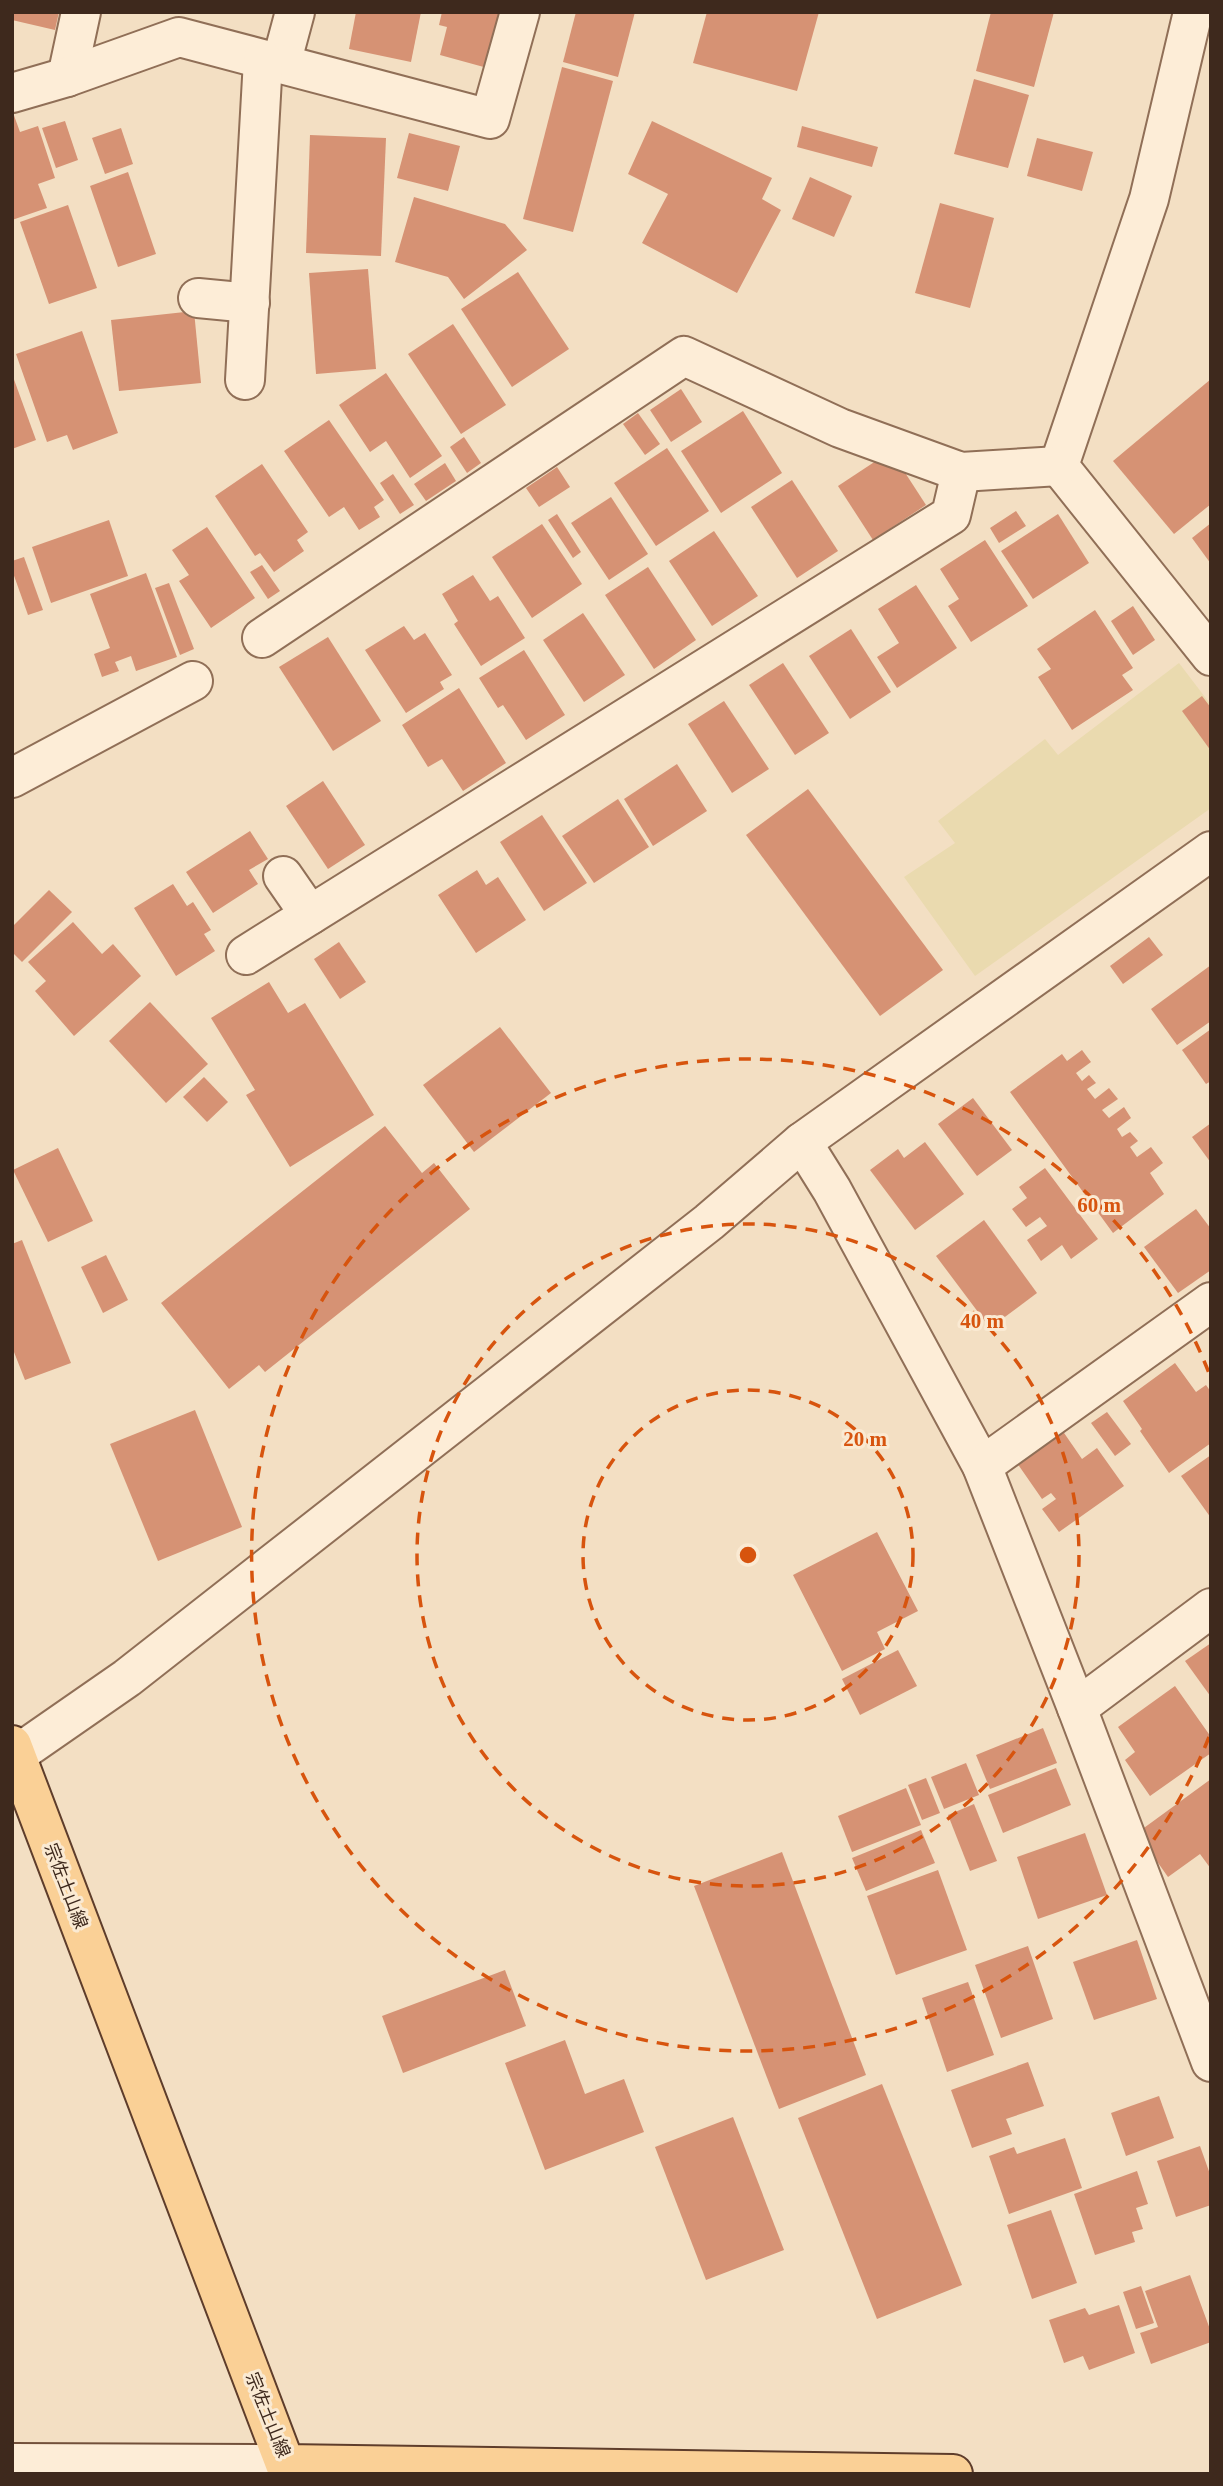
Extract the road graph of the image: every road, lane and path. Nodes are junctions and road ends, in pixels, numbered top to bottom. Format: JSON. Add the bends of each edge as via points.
{"nodes":[{"id":1,"x":81,"y":12,"type":"edge"},
{"id":2,"x":295,"y":12,"type":"edge"},
{"id":3,"x":520,"y":12,"type":"edge"},
{"id":4,"x":1193,"y":12,"type":"edge"},
{"id":5,"x":272,"y":62,"type":"junction"},
{"id":6,"x":67,"y":77,"type":"junction"},
{"id":7,"x":12,"y":93,"type":"edge"},
{"id":8,"x":198,"y":298,"type":"dead end"},
{"id":9,"x":250,"y":303,"type":"junction"},
{"id":10,"x":245,"y":380,"type":"dead end"},
{"id":11,"x":1059,"y":467,"type":"junction"},
{"id":12,"x":961,"y":472,"type":"junction"},
{"id":13,"x":261,"y":638,"type":"dead end"},
{"id":14,"x":1211,"y":656,"type":"edge"},
{"id":15,"x":193,"y":681,"type":"dead end"},
{"id":16,"x":12,"y":778,"type":"edge"},
{"id":17,"x":1211,"y":851,"type":"edge"},
{"id":18,"x":284,"y":876,"type":"dead end"},
{"id":19,"x":310,"y":915,"type":"junction"},
{"id":20,"x":246,"y":955,"type":"dead end"},
{"id":21,"x":802,"y":1142,"type":"junction"},
{"id":22,"x":1211,"y":1302,"type":"edge"},
{"id":23,"x":982,"y":1466,"type":"junction"},
{"id":24,"x":1211,"y":1608,"type":"edge"},
{"id":25,"x":1077,"y":1708,"type":"junction"},
{"id":26,"x":14,"y":1750,"type":"edge"},
{"id":27,"x":1211,"y":2062,"type":"edge"},
{"id":28,"x":12,"y":2463,"type":"edge"},
{"id":29,"x":286,"y":2469,"type":"edge"},
{"id":30,"x":953,"y":2474,"type":"edge"}],
"edges":[{"from":1,"to":6,"type":"street"},
{"from":2,"to":5,"type":"street"},
{"from":3,"to":5,"type":"street","via":[[490,119]]},
{"from":4,"to":11,"type":"street","via":[[1149,199]]},
{"from":5,"to":6,"type":"street","via":[[179,37]]},
{"from":5,"to":9,"type":"street"},
{"from":6,"to":7,"type":"street"},
{"from":8,"to":9,"type":"street"},
{"from":9,"to":10,"type":"street"},
{"from":11,"to":12,"type":"street"},
{"from":11,"to":14,"type":"street"},
{"from":12,"to":13,"type":"street","via":[[840,428],[684,356]]},
{"from":12,"to":19,"type":"street","via":[[951,515]]},
{"from":15,"to":16,"type":"street"},
{"from":17,"to":21,"type":"street"},
{"from":18,"to":19,"type":"street"},
{"from":19,"to":20,"type":"street"},
{"from":21,"to":23,"type":"street"},
{"from":21,"to":26,"type":"street","via":[[709,1222],[160,1652]]},
{"from":22,"to":23,"type":"street"},
{"from":23,"to":25,"type":"street"},
{"from":24,"to":25,"type":"street"},
{"from":25,"to":27,"type":"street"},
{"from":26,"to":29,"type":"main road","name":"宗佐土山線"},
{"from":28,"to":29,"type":"street"},
{"from":29,"to":30,"type":"main road","name":"宗佐土山線"}]}
